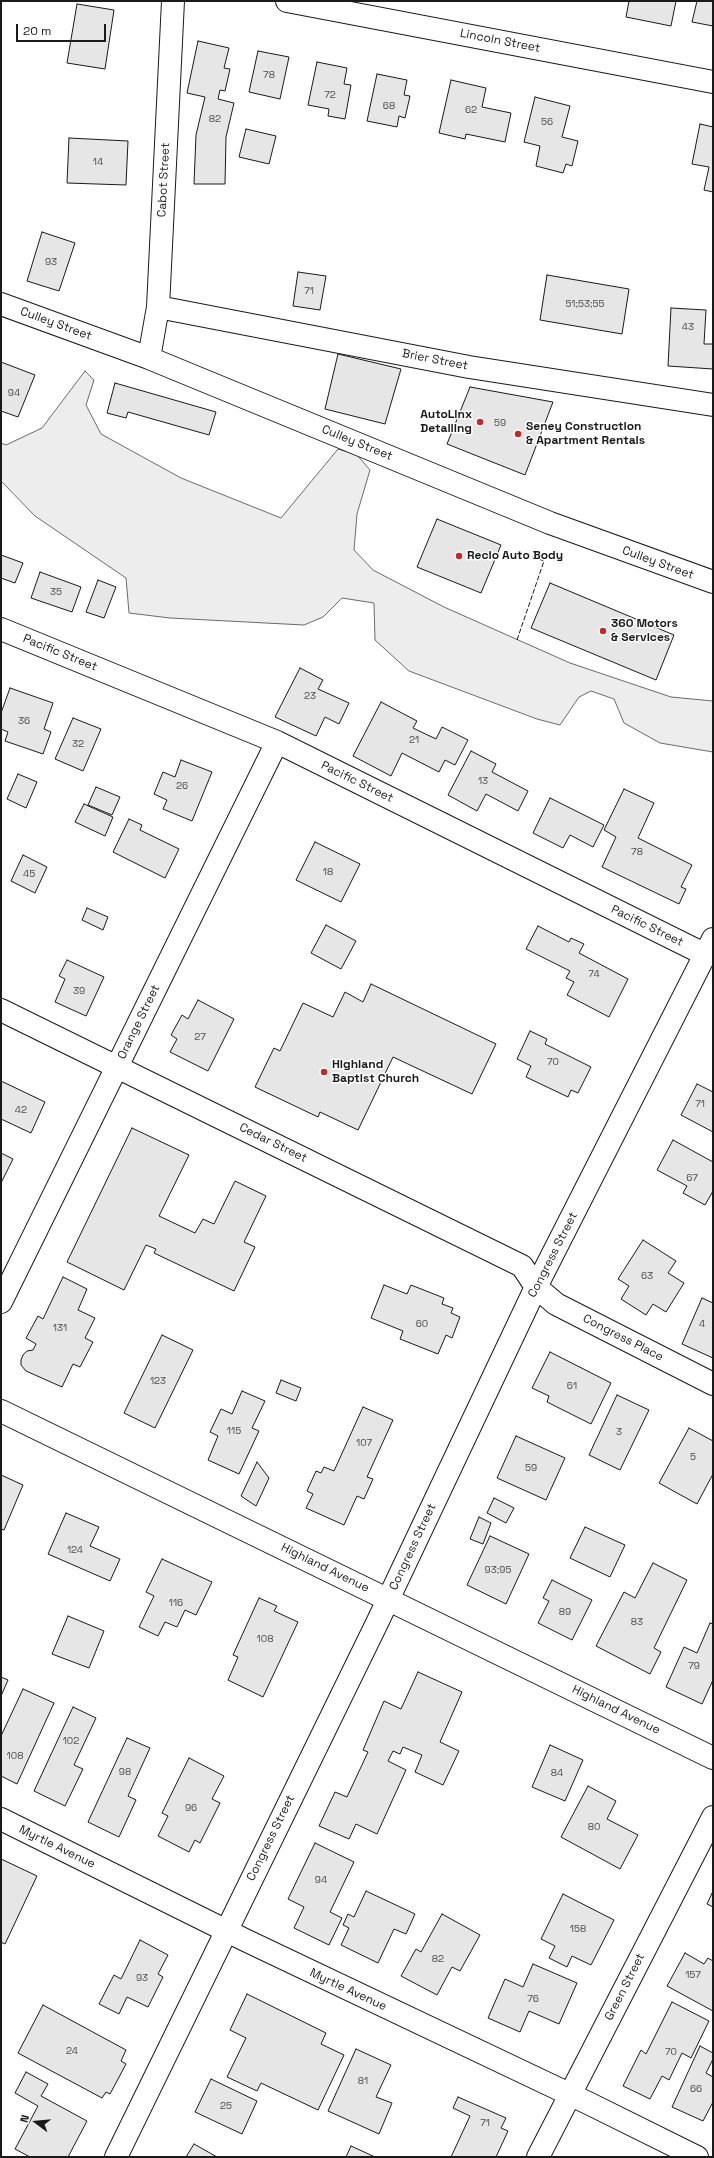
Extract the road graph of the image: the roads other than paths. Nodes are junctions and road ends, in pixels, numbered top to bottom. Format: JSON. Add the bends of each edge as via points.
{"nodes":[{"id":1,"x":173,"y":1,"type":"edge"},
{"id":2,"x":287,"y":1,"type":"edge"},
{"id":3,"x":713,"y":82,"type":"edge"},
{"id":4,"x":1,"y":304,"type":"edge"},
{"id":5,"x":158,"y":307,"type":"junction"},
{"id":6,"x":149,"y":358,"type":"junction"},
{"id":7,"x":713,"y":405,"type":"edge"},
{"id":8,"x":713,"y":582,"type":"edge"},
{"id":9,"x":1,"y":629,"type":"edge"},
{"id":10,"x":277,"y":742,"type":"junction"},
{"id":11,"x":709,"y":947,"type":"edge"},
{"id":12,"x":1,"y":1010,"type":"edge"},
{"id":13,"x":116,"y":1066,"type":"junction"},
{"id":14,"x":536,"y":1287,"type":"junction"},
{"id":15,"x":1,"y":1302,"type":"edge"},
{"id":16,"x":713,"y":1384,"type":"edge"},
{"id":17,"x":1,"y":1411,"type":"edge"},
{"id":18,"x":388,"y":1598,"type":"junction"},
{"id":19,"x":713,"y":1758,"type":"edge"},
{"id":20,"x":713,"y":1817,"type":"edge"},
{"id":21,"x":1,"y":1819,"type":"edge"},
{"id":22,"x":226,"y":1931,"type":"junction"},
{"id":23,"x":569,"y":2094,"type":"junction"},
{"id":24,"x":116,"y":2157,"type":"edge"},
{"id":25,"x":538,"y":2157,"type":"edge"},
{"id":26,"x":697,"y":2157,"type":"edge"}],
"edges":[{"from":1,"to":5,"type":"street","name":"Cabot Street"},
{"from":2,"to":3,"type":"street","name":"Lincoln Street"},
{"from":4,"to":6,"type":"street","name":"Culley Street"},
{"from":5,"to":6,"type":"street","name":"Cabot Street"},
{"from":5,"to":7,"type":"street","name":"Brier Street","via":[[469,367]]},
{"from":6,"to":8,"type":"street","name":"Culley Street","via":[[538,518]]},
{"from":9,"to":10,"type":"street","name":"Pacific Street"},
{"from":10,"to":11,"type":"street","name":"Pacific Street"},
{"from":10,"to":13,"type":"street","name":"Orange Street"},
{"from":11,"to":14,"type":"street","name":"Congress Street"},
{"from":12,"to":13,"type":"street","name":"Cedar Street"},
{"from":13,"to":14,"type":"street","name":"Cedar Street","via":[[522,1266]]},
{"from":13,"to":15,"type":"street","name":"Orange Street"},
{"from":14,"to":16,"type":"street","name":"Congress Place","via":[[556,1304]]},
{"from":14,"to":18,"type":"street","name":"Congress Street"},
{"from":17,"to":18,"type":"street","name":"Highland Avenue"},
{"from":18,"to":19,"type":"street","name":"Highland Avenue"},
{"from":18,"to":22,"type":"street","name":"Congress Street"},
{"from":20,"to":23,"type":"street","name":"Green Street"},
{"from":21,"to":22,"type":"street","name":"Myrtle Avenue"},
{"from":22,"to":23,"type":"street","name":"Myrtle Avenue"},
{"from":22,"to":24,"type":"street","name":"Congress Street"},
{"from":23,"to":25,"type":"street","name":"Green Street"},
{"from":23,"to":26,"type":"street","name":"Myrtle Avenue"}]}
